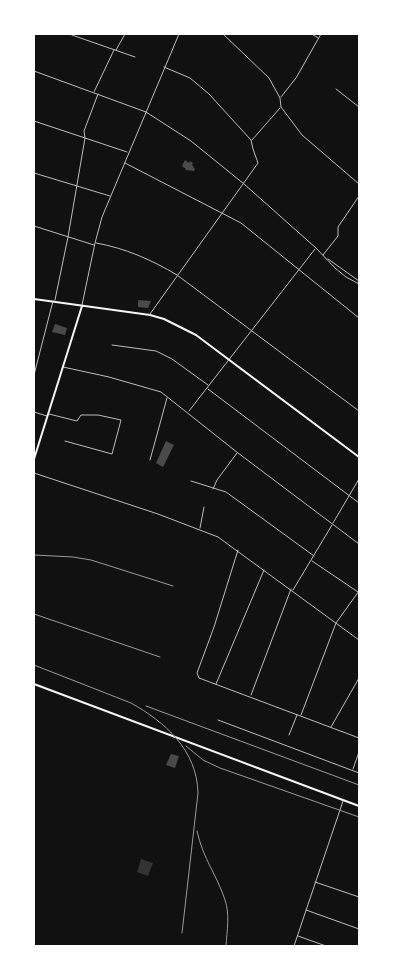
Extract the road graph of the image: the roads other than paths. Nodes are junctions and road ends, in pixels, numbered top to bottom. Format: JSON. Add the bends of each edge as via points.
{"nodes":[{"id":1,"x":69,"y":34,"type":"edge"},
{"id":2,"x":125,"y":34,"type":"edge"},
{"id":3,"x":179,"y":34,"type":"edge"},
{"id":4,"x":223,"y":34,"type":"edge"},
{"id":5,"x":312,"y":34,"type":"edge"},
{"id":6,"x":321,"y":34,"type":"edge"},
{"id":7,"x":318,"y":38,"type":"junction"},
{"id":8,"x":115,"y":51,"type":"junction"},
{"id":9,"x":135,"y":57,"type":"dead end"},
{"id":10,"x":164,"y":68,"type":"junction"},
{"id":11,"x":34,"y":71,"type":"edge"},
{"id":12,"x":336,"y":89,"type":"dead end"},
{"id":13,"x":94,"y":92,"type":"junction"},
{"id":14,"x":98,"y":94,"type":"junction"},
{"id":15,"x":280,"y":98,"type":"junction"},
{"id":16,"x":281,"y":107,"type":"junction"},
{"id":17,"x":359,"y":107,"type":"edge"},
{"id":18,"x":146,"y":112,"type":"junction"},
{"id":19,"x":34,"y":121,"type":"edge"},
{"id":20,"x":85,"y":138,"type":"junction"},
{"id":21,"x":252,"y":140,"type":"junction"},
{"id":22,"x":128,"y":153,"type":"junction"},
{"id":23,"x":124,"y":162,"type":"junction"},
{"id":24,"x":34,"y":173,"type":"edge"},
{"id":25,"x":244,"y":184,"type":"junction"},
{"id":26,"x":359,"y":184,"type":"edge"},
{"id":27,"x":77,"y":186,"type":"junction"},
{"id":28,"x":111,"y":196,"type":"junction"},
{"id":29,"x":359,"y":196,"type":"edge"},
{"id":30,"x":222,"y":213,"type":"junction"},
{"id":31,"x":34,"y":226,"type":"edge"},
{"id":32,"x":68,"y":237,"type":"junction"},
{"id":33,"x":95,"y":244,"type":"junction"},
{"id":34,"x":316,"y":248,"type":"junction"},
{"id":35,"x":323,"y":256,"type":"junction"},
{"id":36,"x":299,"y":269,"type":"junction"},
{"id":37,"x":177,"y":275,"type":"junction"},
{"id":38,"x":359,"y":281,"type":"edge"},
{"id":39,"x":359,"y":284,"type":"edge"},
{"id":40,"x":34,"y":299,"type":"edge"},
{"id":41,"x":54,"y":301,"type":"junction"},
{"id":42,"x":82,"y":306,"type":"junction"},
{"id":43,"x":150,"y":315,"type":"junction"},
{"id":44,"x":359,"y":318,"type":"edge"},
{"id":45,"x":250,"y":331,"type":"junction"},
{"id":46,"x":112,"y":345,"type":"dead end"},
{"id":47,"x":228,"y":359,"type":"junction"},
{"id":48,"x":62,"y":367,"type":"junction"},
{"id":49,"x":34,"y":375,"type":"edge"},
{"id":50,"x":209,"y":386,"type":"junction"},
{"id":51,"x":207,"y":389,"type":"junction"},
{"id":52,"x":167,"y":396,"type":"junction"},
{"id":53,"x":359,"y":411,"type":"edge"},
{"id":54,"x":34,"y":412,"type":"edge"},
{"id":55,"x":188,"y":412,"type":"junction"},
{"id":56,"x":48,"y":415,"type":"junction"},
{"id":57,"x":65,"y":441,"type":"dead end"},
{"id":58,"x":34,"y":444,"type":"edge"},
{"id":59,"x":38,"y":445,"type":"junction"},
{"id":60,"x":238,"y":452,"type":"junction"},
{"id":61,"x":359,"y":457,"type":"edge"},
{"id":62,"x":34,"y":459,"type":"edge"},
{"id":63,"x":150,"y":460,"type":"dead end"},
{"id":64,"x":34,"y":473,"type":"edge"},
{"id":65,"x":359,"y":479,"type":"edge"},
{"id":66,"x":191,"y":482,"type":"dead end"},
{"id":67,"x":214,"y":489,"type":"junction"},
{"id":68,"x":349,"y":496,"type":"junction"},
{"id":69,"x":359,"y":503,"type":"edge"},
{"id":70,"x":204,"y":507,"type":"dead end"},
{"id":71,"x":333,"y":524,"type":"junction"},
{"id":72,"x":200,"y":529,"type":"junction"},
{"id":73,"x":359,"y":544,"type":"edge"},
{"id":74,"x":238,"y":550,"type":"junction"},
{"id":75,"x":314,"y":556,"type":"junction"},
{"id":76,"x":311,"y":560,"type":"junction"},
{"id":77,"x":264,"y":569,"type":"junction"},
{"id":78,"x":292,"y":590,"type":"junction"},
{"id":79,"x":359,"y":592,"type":"edge"},
{"id":80,"x":336,"y":623,"type":"junction"},
{"id":81,"x":359,"y":640,"type":"edge"},
{"id":82,"x":359,"y":678,"type":"edge"},
{"id":83,"x":34,"y":684,"type":"edge"},
{"id":84,"x":216,"y":685,"type":"junction"},
{"id":85,"x":251,"y":696,"type":"junction"},
{"id":86,"x":297,"y":714,"type":"junction"},
{"id":87,"x":300,"y":716,"type":"junction"},
{"id":88,"x":218,"y":720,"type":"dead end"},
{"id":89,"x":331,"y":727,"type":"junction"},
{"id":90,"x":289,"y":735,"type":"dead end"},
{"id":91,"x":359,"y":738,"type":"edge"},
{"id":92,"x":359,"y":752,"type":"edge"},
{"id":93,"x":353,"y":770,"type":"junction"},
{"id":94,"x":359,"y":773,"type":"edge"},
{"id":95,"x":343,"y":800,"type":"junction"},
{"id":96,"x":359,"y":806,"type":"edge"},
{"id":97,"x":316,"y":882,"type":"junction"},
{"id":98,"x":359,"y":897,"type":"edge"},
{"id":99,"x":306,"y":910,"type":"junction"},
{"id":100,"x":359,"y":929,"type":"edge"},
{"id":101,"x":298,"y":936,"type":"junction"},
{"id":102,"x":294,"y":946,"type":"edge"},
{"id":103,"x":326,"y":946,"type":"edge"}],
"edges":[{"from":1,"to":8,"type":"street"},
{"from":2,"to":8,"type":"street"},
{"from":3,"to":10,"type":"street"},
{"from":4,"to":15,"type":"street","via":[[269,78]]},
{"from":5,"to":7,"type":"street"},
{"from":6,"to":7,"type":"street"},
{"from":7,"to":15,"type":"street","via":[[296,78]]},
{"from":8,"to":9,"type":"street"},
{"from":8,"to":13,"type":"street"},
{"from":10,"to":18,"type":"street"},
{"from":10,"to":21,"type":"street","via":[[190,78]]},
{"from":11,"to":13,"type":"street"},
{"from":12,"to":17,"type":"street"},
{"from":13,"to":14,"type":"street"},
{"from":14,"to":18,"type":"street"},
{"from":14,"to":20,"type":"street","via":[[84,131]]},
{"from":15,"to":16,"type":"street"},
{"from":16,"to":21,"type":"street"},
{"from":16,"to":26,"type":"street","via":[[309,143]]},
{"from":18,"to":22,"type":"street"},
{"from":18,"to":25,"type":"street","via":[[191,141]]},
{"from":19,"to":20,"type":"street"},
{"from":20,"to":22,"type":"street"},
{"from":20,"to":27,"type":"street"},
{"from":21,"to":25,"type":"street","via":[[258,163]]},
{"from":22,"to":23,"type":"street"},
{"from":23,"to":28,"type":"street"},
{"from":23,"to":30,"type":"street"},
{"from":24,"to":27,"type":"street"},
{"from":25,"to":30,"type":"street"},
{"from":25,"to":34,"type":"street"},
{"from":27,"to":28,"type":"street"},
{"from":27,"to":32,"type":"street"},
{"from":28,"to":33,"type":"street"},
{"from":29,"to":35,"type":"street","via":[[338,227],[338,236]]},
{"from":30,"to":36,"type":"street","via":[[242,223]]},
{"from":30,"to":37,"type":"street"},
{"from":31,"to":32,"type":"street"},
{"from":32,"to":33,"type":"street"},
{"from":32,"to":41,"type":"street"},
{"from":33,"to":37,"type":"street","via":[[115,246]]},
{"from":33,"to":42,"type":"street"},
{"from":34,"to":35,"type":"street"},
{"from":34,"to":36,"type":"street"},
{"from":35,"to":38,"type":"street"},
{"from":35,"to":39,"type":"street"},
{"from":36,"to":44,"type":"street"},
{"from":36,"to":45,"type":"street"},
{"from":37,"to":43,"type":"street"},
{"from":37,"to":45,"type":"street"},
{"from":40,"to":41,"type":"main road"},
{"from":41,"to":42,"type":"main road"},
{"from":41,"to":49,"type":"street"},
{"from":42,"to":43,"type":"main road"},
{"from":42,"to":48,"type":"main road"},
{"from":43,"to":47,"type":"main road","via":[[196,335]]},
{"from":45,"to":47,"type":"street"},
{"from":45,"to":53,"type":"street"},
{"from":46,"to":50,"type":"street","via":[[156,351]]},
{"from":47,"to":50,"type":"street"},
{"from":47,"to":61,"type":"main road"},
{"from":48,"to":52,"type":"street","via":[[151,388]]},
{"from":48,"to":56,"type":"main road"},
{"from":50,"to":51,"type":"street"},
{"from":51,"to":55,"type":"street"},
{"from":51,"to":68,"type":"street"},
{"from":52,"to":55,"type":"street"},
{"from":52,"to":63,"type":"street"},
{"from":54,"to":56,"type":"street"},
{"from":55,"to":60,"type":"street"},
{"from":56,"to":57,"type":"street","via":[[77,421],[81,415],[121,420],[112,454]]},
{"from":56,"to":59,"type":"main road"},
{"from":58,"to":59,"type":"street"},
{"from":59,"to":62,"type":"main road"},
{"from":60,"to":67,"type":"street"},
{"from":60,"to":71,"type":"street"},
{"from":64,"to":72,"type":"street"},
{"from":65,"to":68,"type":"street"},
{"from":66,"to":67,"type":"street"},
{"from":67,"to":75,"type":"street","via":[[226,492]]},
{"from":68,"to":69,"type":"street"},
{"from":68,"to":71,"type":"street"},
{"from":70,"to":72,"type":"street"},
{"from":71,"to":73,"type":"street"},
{"from":71,"to":75,"type":"street"},
{"from":72,"to":74,"type":"street"},
{"from":74,"to":77,"type":"street"},
{"from":74,"to":84,"type":"street","via":[[197,673],[199,678]]},
{"from":75,"to":76,"type":"street"},
{"from":76,"to":78,"type":"street"},
{"from":76,"to":79,"type":"street"},
{"from":77,"to":78,"type":"street"},
{"from":77,"to":84,"type":"street"},
{"from":78,"to":80,"type":"street"},
{"from":78,"to":85,"type":"street"},
{"from":79,"to":80,"type":"street"},
{"from":80,"to":81,"type":"street"},
{"from":80,"to":87,"type":"street"},
{"from":82,"to":89,"type":"street"},
{"from":83,"to":95,"type":"main road"},
{"from":84,"to":85,"type":"street"},
{"from":85,"to":86,"type":"street"},
{"from":86,"to":87,"type":"street"},
{"from":86,"to":90,"type":"street"},
{"from":87,"to":89,"type":"street"},
{"from":88,"to":93,"type":"street"},
{"from":89,"to":91,"type":"street"},
{"from":92,"to":93,"type":"street"},
{"from":93,"to":94,"type":"street"},
{"from":95,"to":96,"type":"main road"},
{"from":95,"to":97,"type":"street"},
{"from":97,"to":98,"type":"street"},
{"from":97,"to":99,"type":"street"},
{"from":99,"to":100,"type":"street"},
{"from":99,"to":101,"type":"street"},
{"from":101,"to":102,"type":"street"},
{"from":101,"to":103,"type":"street"}]}
